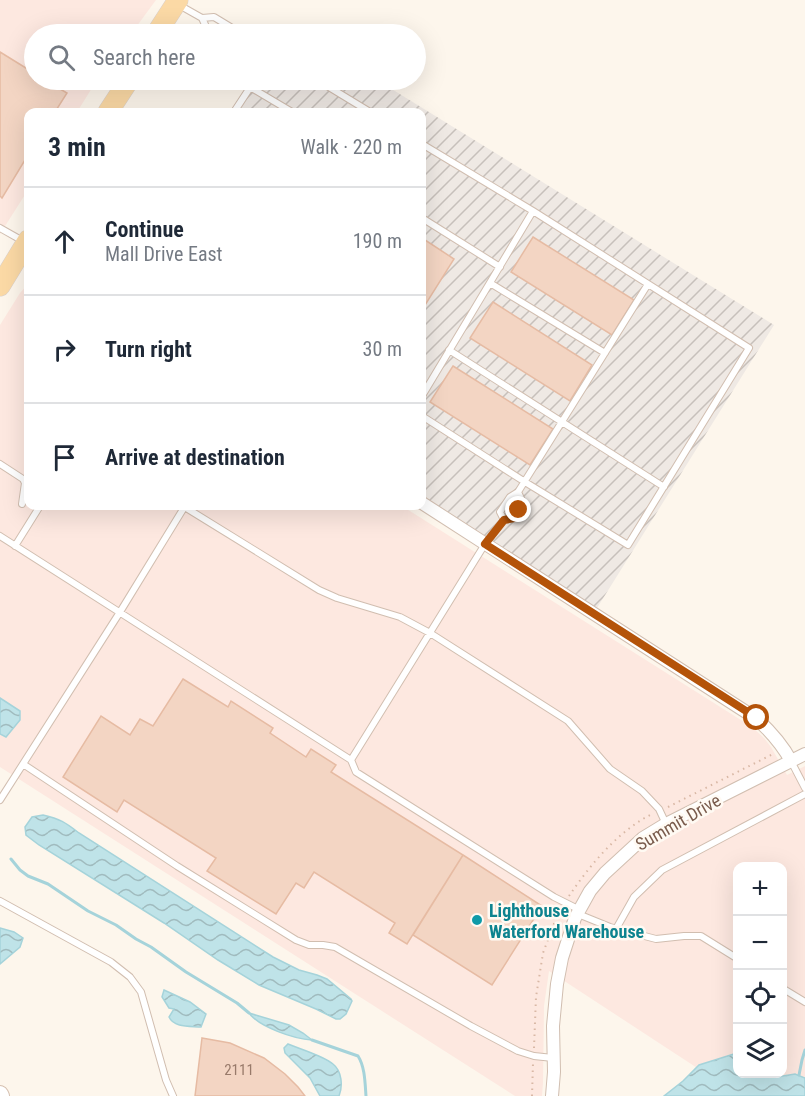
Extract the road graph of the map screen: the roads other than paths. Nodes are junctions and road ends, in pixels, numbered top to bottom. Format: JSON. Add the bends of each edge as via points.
{"nodes":[{"id":1,"x":177,"y":1,"type":"edge"},
{"id":2,"x":202,"y":18,"type":"junction"},
{"id":3,"x":162,"y":24,"type":"edge"},
{"id":4,"x":205,"y":24,"type":"edge"},
{"id":5,"x":226,"y":24,"type":"edge"},
{"id":6,"x":122,"y":90,"type":"edge"},
{"id":7,"x":248,"y":90,"type":"edge"},
{"id":8,"x":255,"y":90,"type":"edge"},
{"id":9,"x":334,"y":90,"type":"edge"},
{"id":10,"x":111,"y":108,"type":"edge"},
{"id":11,"x":237,"y":108,"type":"edge"},
{"id":12,"x":285,"y":108,"type":"edge"},
{"id":13,"x":363,"y":108,"type":"edge"},
{"id":14,"x":426,"y":146,"type":"edge"},
{"id":15,"x":533,"y":212,"type":"junction"},
{"id":16,"x":426,"y":221,"type":"edge"},
{"id":17,"x":0,"y":228,"type":"edge"},
{"id":18,"x":24,"y":248,"type":"edge"},
{"id":19,"x":24,"y":252,"type":"edge"},
{"id":20,"x":500,"y":267,"type":"junction"},
{"id":21,"x":2,"y":279,"type":"edge"},
{"id":22,"x":490,"y":283,"type":"junction"},
{"id":23,"x":648,"y":284,"type":"junction"},
{"id":24,"x":449,"y":350,"type":"junction"},
{"id":25,"x":605,"y":353,"type":"junction"},
{"id":26,"x":426,"y":389,"type":"edge"},
{"id":27,"x":426,"y":419,"type":"edge"},
{"id":28,"x":562,"y":421,"type":"junction"},
{"id":29,"x":0,"y":464,"type":"edge"},
{"id":30,"x":525,"y":482,"type":"junction"},
{"id":31,"x":664,"y":487,"type":"junction"},
{"id":32,"x":518,"y":492,"type":"junction"},
{"id":33,"x":22,"y":504,"type":"dead end"},
{"id":34,"x":426,"y":506,"type":"edge"},
{"id":35,"x":38,"y":510,"type":"edge"},
{"id":36,"x":183,"y":510,"type":"edge"},
{"id":37,"x":191,"y":510,"type":"edge"},
{"id":38,"x":504,"y":520,"type":"junction"},
{"id":39,"x":0,"y":536,"type":"edge"},
{"id":40,"x":485,"y":544,"type":"junction"},
{"id":41,"x":15,"y":546,"type":"junction"},
{"id":42,"x":120,"y":612,"type":"junction"},
{"id":43,"x":430,"y":633,"type":"junction"},
{"id":44,"x":805,"y":754,"type":"edge"},
{"id":45,"x":351,"y":760,"type":"junction"},
{"id":46,"x":791,"y":761,"type":"junction"},
{"id":47,"x":23,"y":764,"type":"junction"},
{"id":48,"x":805,"y":788,"type":"edge"},
{"id":49,"x":805,"y":794,"type":"edge"},
{"id":50,"x":0,"y":800,"type":"edge"},
{"id":51,"x":666,"y":824,"type":"junction"},
{"id":52,"x":0,"y":901,"type":"edge"},
{"id":53,"x":579,"y":912,"type":"junction"},
{"id":54,"x":616,"y":929,"type":"junction"},
{"id":55,"x":733,"y":956,"type":"edge"},
{"id":56,"x":787,"y":991,"type":"edge"},
{"id":57,"x":805,"y":1002,"type":"edge"},
{"id":58,"x":553,"y":1058,"type":"junction"},
{"id":59,"x":173,"y":1096,"type":"edge"},
{"id":60,"x":552,"y":1096,"type":"edge"}],
"edges":[{"from":1,"to":2,"type":"lane"},
{"from":1,"to":3,"type":"main road"},
{"from":2,"to":4,"type":"lane"},
{"from":2,"to":5,"type":"lane","via":[[214,17]]},
{"from":6,"to":10,"type":"main road"},
{"from":7,"to":11,"type":"lane"},
{"from":8,"to":12,"type":"lane"},
{"from":9,"to":13,"type":"lane"},
{"from":14,"to":15,"type":"lane"},
{"from":15,"to":20,"type":"lane"},
{"from":15,"to":23,"type":"lane"},
{"from":16,"to":20,"type":"lane"},
{"from":17,"to":18,"type":"lane"},
{"from":19,"to":21,"type":"main road"},
{"from":20,"to":22,"type":"lane"},
{"from":22,"to":24,"type":"lane"},
{"from":22,"to":25,"type":"lane"},
{"from":23,"to":25,"type":"lane"},
{"from":23,"to":31,"type":"lane","via":[[749,348]]},
{"from":24,"to":26,"type":"lane"},
{"from":24,"to":28,"type":"lane"},
{"from":25,"to":28,"type":"lane"},
{"from":27,"to":30,"type":"lane"},
{"from":28,"to":30,"type":"lane"},
{"from":28,"to":31,"type":"lane"},
{"from":29,"to":33,"type":"lane","via":[[23,479]]},
{"from":30,"to":31,"type":"lane","via":[[628,545]]},
{"from":30,"to":32,"type":"lane"},
{"from":32,"to":38,"type":"lane","via":[[500,512]]},
{"from":32,"to":38,"type":"lane","via":[[523,503],[514,518]]},
{"from":34,"to":40,"type":"street"},
{"from":35,"to":41,"type":"lane"},
{"from":36,"to":42,"type":"lane"},
{"from":37,"to":43,"type":"lane","via":[[319,591],[400,617]]},
{"from":38,"to":40,"type":"lane"},
{"from":39,"to":41,"type":"lane"},
{"from":40,"to":43,"type":"lane"},
{"from":40,"to":46,"type":"street","via":[[757,718]]},
{"from":41,"to":42,"type":"lane"},
{"from":42,"to":45,"type":"lane"},
{"from":42,"to":47,"type":"lane"},
{"from":43,"to":45,"type":"lane"},
{"from":43,"to":51,"type":"lane","via":[[568,721],[610,769],[642,791]]},
{"from":44,"to":46,"type":"street","name":"Summit Drive"},
{"from":45,"to":53,"type":"lane","via":[[356,772]]},
{"from":46,"to":48,"type":"lane"},
{"from":46,"to":51,"type":"street","name":"Summit Drive"},
{"from":47,"to":50,"type":"lane"},
{"from":47,"to":58,"type":"lane","via":[[296,940],[335,947],[518,1051]]},
{"from":49,"to":54,"type":"lane","via":[[662,870],[634,897]]},
{"from":51,"to":53,"type":"street","name":"Summit Drive","via":[[624,854],[590,891]]},
{"from":52,"to":59,"type":"lane","via":[[111,962],[130,977],[141,992]]},
{"from":53,"to":54,"type":"lane"},
{"from":53,"to":58,"type":"street","name":"Summit Drive","via":[[556,984]]},
{"from":54,"to":55,"type":"lane","via":[[656,939],[701,936]]},
{"from":56,"to":57,"type":"lane"},
{"from":58,"to":60,"type":"street","name":"Summit Drive"}]}
